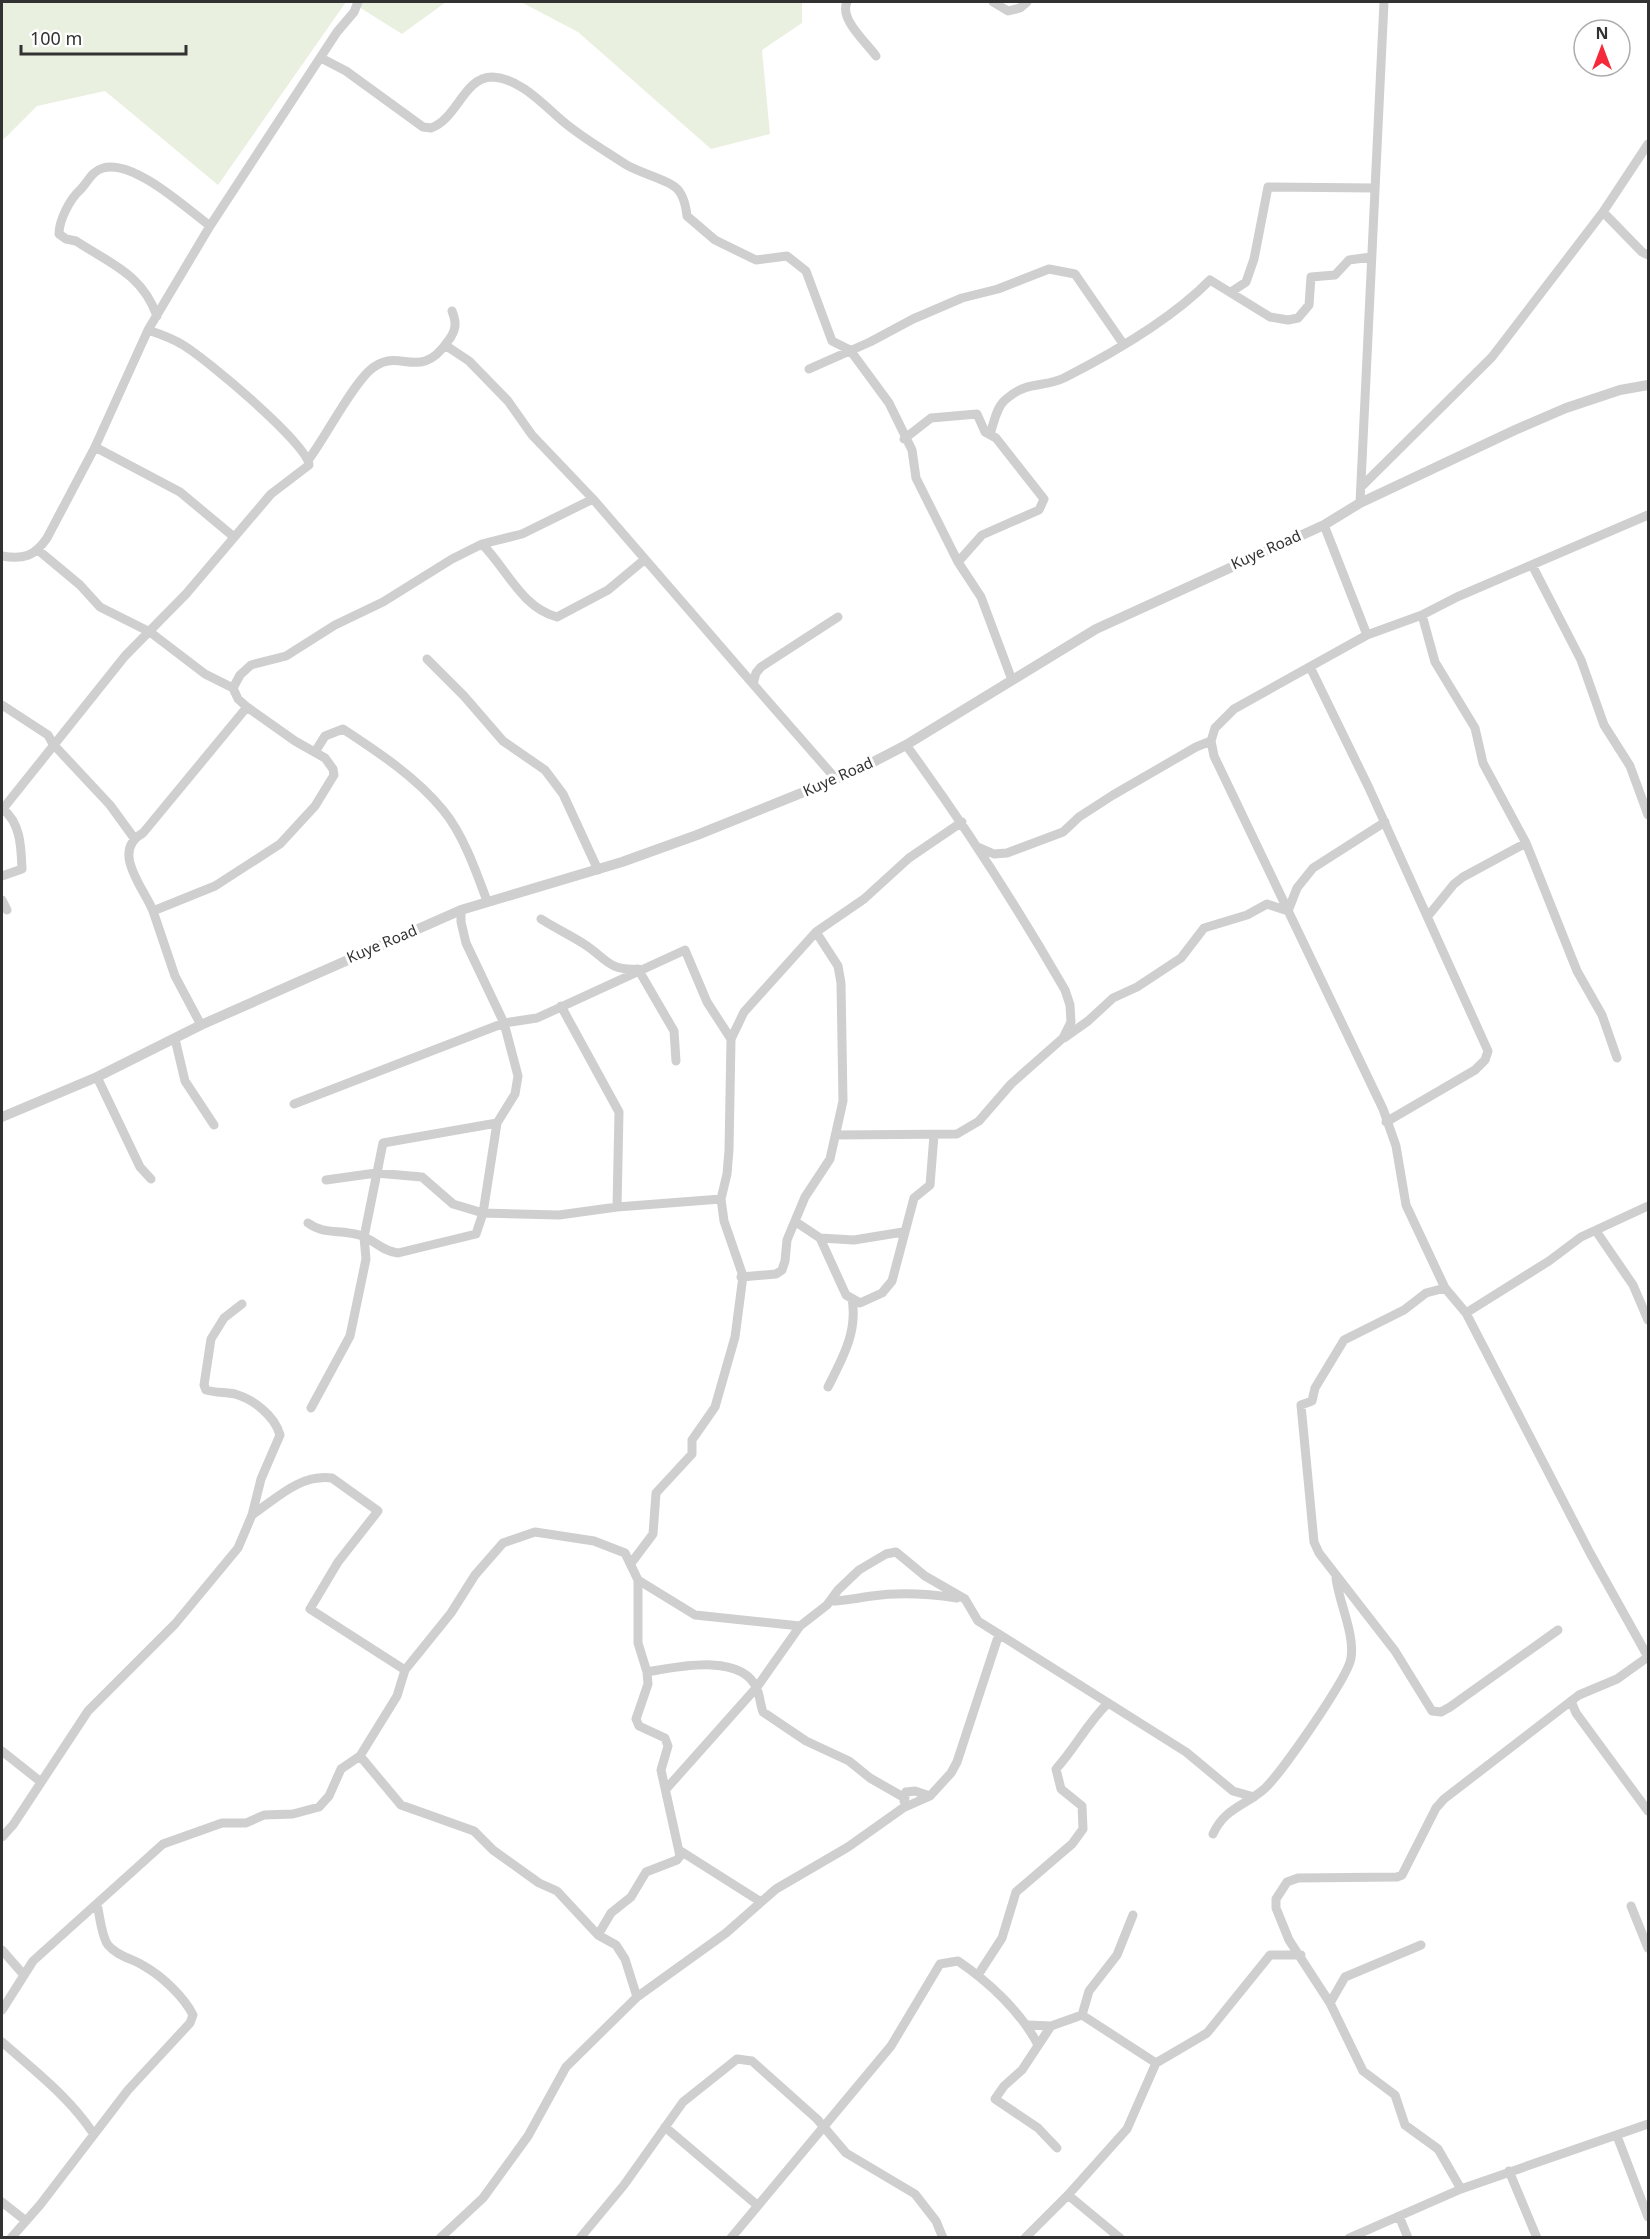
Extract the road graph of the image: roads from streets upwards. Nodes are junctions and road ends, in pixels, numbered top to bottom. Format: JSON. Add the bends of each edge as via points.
{"nodes":[{"id":1,"x":358,"y":2,"type":"edge"},
{"id":2,"x":847,"y":2,"type":"edge"},
{"id":3,"x":993,"y":2,"type":"edge"},
{"id":4,"x":1027,"y":2,"type":"edge"},
{"id":5,"x":1384,"y":2,"type":"edge"},
{"id":6,"x":876,"y":56,"type":"dead end"},
{"id":7,"x":321,"y":58,"type":"junction"},
{"id":8,"x":1648,"y":144,"type":"edge"},
{"id":9,"x":1374,"y":188,"type":"junction"},
{"id":10,"x":1603,"y":212,"type":"junction"},
{"id":11,"x":210,"y":226,"type":"junction"},
{"id":12,"x":1648,"y":255,"type":"edge"},
{"id":13,"x":1371,"y":257,"type":"junction"},
{"id":14,"x":1231,"y":292,"type":"junction"},
{"id":15,"x":452,"y":311,"type":"dead end"},
{"id":16,"x":157,"y":316,"type":"junction"},
{"id":17,"x":148,"y":330,"type":"junction"},
{"id":18,"x":445,"y":345,"type":"junction"},
{"id":19,"x":1124,"y":345,"type":"junction"},
{"id":20,"x":850,"y":350,"type":"junction"},
{"id":21,"x":809,"y":369,"type":"dead end"},
{"id":22,"x":1648,"y":385,"type":"edge"},
{"id":23,"x":990,"y":434,"type":"junction"},
{"id":24,"x":904,"y":439,"type":"junction"},
{"id":25,"x":95,"y":447,"type":"junction"},
{"id":26,"x":309,"y":459,"type":"junction"},
{"id":27,"x":1361,"y":487,"type":"junction"},
{"id":28,"x":593,"y":499,"type":"junction"},
{"id":29,"x":1360,"y":503,"type":"junction"},
{"id":30,"x":1648,"y":515,"type":"edge"},
{"id":31,"x":1324,"y":525,"type":"junction"},
{"id":32,"x":234,"y":537,"type":"junction"},
{"id":33,"x":482,"y":544,"type":"junction"},
{"id":34,"x":39,"y":550,"type":"junction"},
{"id":35,"x":2,"y":556,"type":"edge"},
{"id":36,"x":644,"y":560,"type":"junction"},
{"id":37,"x":958,"y":562,"type":"junction"},
{"id":38,"x":1532,"y":565,"type":"junction"},
{"id":39,"x":1422,"y":615,"type":"junction"},
{"id":40,"x":838,"y":617,"type":"dead end"},
{"id":41,"x":150,"y":632,"type":"junction"},
{"id":42,"x":1367,"y":635,"type":"junction"},
{"id":43,"x":427,"y":659,"type":"dead end"},
{"id":44,"x":1310,"y":667,"type":"junction"},
{"id":45,"x":1012,"y":680,"type":"junction"},
{"id":46,"x":753,"y":684,"type":"junction"},
{"id":47,"x":233,"y":688,"type":"junction"},
{"id":48,"x":2,"y":705,"type":"edge"},
{"id":49,"x":247,"y":707,"type":"junction"},
{"id":50,"x":1211,"y":741,"type":"junction"},
{"id":51,"x":52,"y":744,"type":"junction"},
{"id":52,"x":906,"y":745,"type":"junction"},
{"id":53,"x":315,"y":752,"type":"junction"},
{"id":54,"x":836,"y":779,"type":"junction"},
{"id":55,"x":2,"y":809,"type":"edge"},
{"id":56,"x":1648,"y":815,"type":"edge"},
{"id":57,"x":962,"y":822,"type":"junction"},
{"id":58,"x":1384,"y":822,"type":"junction"},
{"id":59,"x":134,"y":838,"type":"junction"},
{"id":60,"x":1526,"y":843,"type":"junction"},
{"id":61,"x":976,"y":846,"type":"junction"},
{"id":62,"x":598,"y":870,"type":"junction"},
{"id":63,"x":2,"y":876,"type":"edge"},
{"id":64,"x":2,"y":900,"type":"edge"},
{"id":65,"x":487,"y":901,"type":"junction"},
{"id":66,"x":8,"y":910,"type":"dead end"},
{"id":67,"x":462,"y":910,"type":"junction"},
{"id":68,"x":153,"y":911,"type":"junction"},
{"id":69,"x":1288,"y":911,"type":"junction"},
{"id":70,"x":1428,"y":916,"type":"junction"},
{"id":71,"x":542,"y":919,"type":"dead end"},
{"id":72,"x":816,"y":932,"type":"junction"},
{"id":73,"x":638,"y":969,"type":"junction"},
{"id":74,"x":561,"y":1006,"type":"junction"},
{"id":75,"x":504,"y":1023,"type":"junction"},
{"id":76,"x":201,"y":1025,"type":"junction"},
{"id":77,"x":1063,"y":1038,"type":"junction"},
{"id":78,"x":175,"y":1039,"type":"junction"},
{"id":79,"x":731,"y":1039,"type":"junction"},
{"id":80,"x":1617,"y":1058,"type":"dead end"},
{"id":81,"x":676,"y":1061,"type":"dead end"},
{"id":82,"x":97,"y":1077,"type":"junction"},
{"id":83,"x":294,"y":1104,"type":"dead end"},
{"id":84,"x":2,"y":1117,"type":"edge"},
{"id":85,"x":1386,"y":1122,"type":"junction"},
{"id":86,"x":497,"y":1124,"type":"junction"},
{"id":87,"x":214,"y":1125,"type":"dead end"},
{"id":88,"x":837,"y":1135,"type":"junction"},
{"id":89,"x":934,"y":1135,"type":"junction"},
{"id":90,"x":376,"y":1173,"type":"junction"},
{"id":91,"x":151,"y":1179,"type":"dead end"},
{"id":92,"x":326,"y":1180,"type":"dead end"},
{"id":93,"x":721,"y":1199,"type":"junction"},
{"id":94,"x":1648,"y":1206,"type":"edge"},
{"id":95,"x":616,"y":1207,"type":"junction"},
{"id":96,"x":483,"y":1213,"type":"junction"},
{"id":97,"x":796,"y":1222,"type":"junction"},
{"id":98,"x":308,"y":1223,"type":"dead end"},
{"id":99,"x":1596,"y":1231,"type":"junction"},
{"id":100,"x":903,"y":1232,"type":"junction"},
{"id":101,"x":364,"y":1237,"type":"junction"},
{"id":102,"x":820,"y":1238,"type":"junction"},
{"id":103,"x":741,"y":1277,"type":"junction"},
{"id":104,"x":1445,"y":1288,"type":"junction"},
{"id":105,"x":852,"y":1299,"type":"junction"},
{"id":106,"x":243,"y":1304,"type":"dead end"},
{"id":107,"x":1466,"y":1313,"type":"junction"},
{"id":108,"x":1648,"y":1320,"type":"edge"},
{"id":109,"x":828,"y":1387,"type":"dead end"},
{"id":110,"x":311,"y":1408,"type":"dead end"},
{"id":111,"x":252,"y":1515,"type":"junction"},
{"id":112,"x":632,"y":1562,"type":"junction"},
{"id":113,"x":1336,"y":1575,"type":"junction"},
{"id":114,"x":638,"y":1580,"type":"junction"},
{"id":115,"x":965,"y":1599,"type":"junction"},
{"id":116,"x":830,"y":1601,"type":"junction"},
{"id":117,"x":800,"y":1626,"type":"junction"},
{"id":118,"x":1558,"y":1630,"type":"dead end"},
{"id":119,"x":999,"y":1634,"type":"junction"},
{"id":120,"x":1648,"y":1657,"type":"edge"},
{"id":121,"x":405,"y":1670,"type":"junction"},
{"id":122,"x":647,"y":1671,"type":"junction"},
{"id":123,"x":757,"y":1687,"type":"junction"},
{"id":124,"x":1571,"y":1701,"type":"junction"},
{"id":125,"x":1107,"y":1704,"type":"junction"},
{"id":126,"x":2,"y":1752,"type":"edge"},
{"id":127,"x":360,"y":1756,"type":"junction"},
{"id":128,"x":41,"y":1782,"type":"junction"},
{"id":129,"x":667,"y":1788,"type":"junction"},
{"id":130,"x":930,"y":1796,"type":"junction"},
{"id":131,"x":1254,"y":1797,"type":"junction"},
{"id":132,"x":905,"y":1798,"type":"junction"},
{"id":133,"x":903,"y":1808,"type":"junction"},
{"id":134,"x":1648,"y":1811,"type":"edge"},
{"id":135,"x":1213,"y":1834,"type":"dead end"},
{"id":136,"x":2,"y":1837,"type":"edge"},
{"id":137,"x":679,"y":1850,"type":"junction"},
{"id":138,"x":761,"y":1902,"type":"junction"},
{"id":139,"x":97,"y":1904,"type":"junction"},
{"id":140,"x":1630,"y":1906,"type":"dead end"},
{"id":141,"x":1133,"y":1915,"type":"dead end"},
{"id":142,"x":598,"y":1935,"type":"junction"},
{"id":143,"x":1289,"y":1940,"type":"junction"},
{"id":144,"x":1421,"y":1945,"type":"dead end"},
{"id":145,"x":1648,"y":1948,"type":"edge"},
{"id":146,"x":2,"y":1950,"type":"edge"},
{"id":147,"x":1281,"y":1955,"type":"junction"},
{"id":148,"x":1301,"y":1955,"type":"junction"},
{"id":149,"x":23,"y":1974,"type":"junction"},
{"id":150,"x":978,"y":1975,"type":"junction"},
{"id":151,"x":637,"y":1997,"type":"junction"},
{"id":152,"x":1330,"y":2003,"type":"junction"},
{"id":153,"x":2,"y":2010,"type":"edge"},
{"id":154,"x":1082,"y":2015,"type":"junction"},
{"id":155,"x":1028,"y":2025,"type":"junction"},
{"id":156,"x":1051,"y":2026,"type":"junction"},
{"id":157,"x":2,"y":2042,"type":"edge"},
{"id":158,"x":1038,"y":2045,"type":"junction"},
{"id":159,"x":1156,"y":2063,"type":"junction"},
{"id":160,"x":1648,"y":2124,"type":"edge"},
{"id":161,"x":665,"y":2127,"type":"junction"},
{"id":162,"x":824,"y":2128,"type":"junction"},
{"id":163,"x":93,"y":2133,"type":"junction"},
{"id":164,"x":1617,"y":2136,"type":"junction"},
{"id":165,"x":1057,"y":2148,"type":"dead end"},
{"id":166,"x":1509,"y":2171,"type":"junction"},
{"id":167,"x":1461,"y":2189,"type":"junction"},
{"id":168,"x":1068,"y":2195,"type":"junction"},
{"id":169,"x":2,"y":2202,"type":"edge"},
{"id":170,"x":757,"y":2205,"type":"junction"},
{"id":171,"x":1399,"y":2216,"type":"junction"},
{"id":172,"x":1648,"y":2217,"type":"edge"},
{"id":173,"x":26,"y":2221,"type":"junction"},
{"id":174,"x":10,"y":2238,"type":"edge"},
{"id":175,"x":440,"y":2238,"type":"edge"},
{"id":176,"x":580,"y":2238,"type":"edge"},
{"id":177,"x":731,"y":2238,"type":"edge"},
{"id":178,"x":944,"y":2238,"type":"edge"},
{"id":179,"x":1025,"y":2238,"type":"edge"},
{"id":180,"x":1120,"y":2238,"type":"edge"},
{"id":181,"x":1348,"y":2238,"type":"edge"},
{"id":182,"x":1408,"y":2238,"type":"edge"},
{"id":183,"x":1537,"y":2238,"type":"edge"}],
"edges":[{"from":1,"to":7,"type":"street"},
{"from":2,"to":6,"type":"street","via":[[847,18]]},
{"from":3,"to":4,"type":"street","via":[[1008,11]]},
{"from":5,"to":9,"type":"street"},
{"from":7,"to":11,"type":"street"},
{"from":7,"to":20,"type":"street","via":[[346,71],[423,127],[431,128],[450,115],[477,81],[495,77],[509,81],[628,166],[675,186],[690,221],[715,240],[756,260],[787,256],[806,271],[832,341]]},
{"from":8,"to":10,"type":"street"},
{"from":9,"to":13,"type":"street"},
{"from":9,"to":14,"type":"street","via":[[1268,187],[1246,282]]},
{"from":10,"to":12,"type":"street"},
{"from":10,"to":27,"type":"street","via":[[1492,357]]},
{"from":11,"to":16,"type":"street"},
{"from":11,"to":16,"type":"street","via":[[129,168],[104,167],[73,195],[59,234],[135,279],[151,300]]},
{"from":13,"to":14,"type":"street","via":[[1349,260],[1335,275],[1311,277],[1310,305],[1298,318],[1270,317]]},
{"from":13,"to":27,"type":"street"},
{"from":14,"to":19,"type":"street","via":[[1210,280],[1173,312]]},
{"from":15,"to":18,"type":"street","via":[[455,329]]},
{"from":16,"to":17,"type":"street"},
{"from":17,"to":25,"type":"street"},
{"from":17,"to":26,"type":"street","via":[[183,345],[272,418]]},
{"from":18,"to":26,"type":"street","via":[[430,361],[380,362],[366,374]]},
{"from":18,"to":28,"type":"street","via":[[482,373],[532,435]]},
{"from":19,"to":20,"type":"street","via":[[1075,274],[1049,269],[962,298]]},
{"from":19,"to":23,"type":"street","via":[[1056,381],[1015,392],[998,409]]},
{"from":20,"to":21,"type":"street"},
{"from":20,"to":24,"type":"street","via":[[889,403]]},
{"from":22,"to":29,"type":"street","name":"Kuye Road","via":[[1566,408]]},
{"from":23,"to":24,"type":"street","via":[[985,432],[977,414],[954,414],[931,418]]},
{"from":23,"to":37,"type":"street","via":[[1041,492],[1043,504],[1039,510],[982,536]]},
{"from":24,"to":37,"type":"street","via":[[912,450],[916,478]]},
{"from":25,"to":32,"type":"street","via":[[180,492]]},
{"from":25,"to":34,"type":"street"},
{"from":26,"to":32,"type":"street","via":[[309,465],[271,494]]},
{"from":27,"to":29,"type":"street"},
{"from":28,"to":33,"type":"street","via":[[522,534]]},
{"from":28,"to":36,"type":"street"},
{"from":29,"to":31,"type":"street","name":"Kuye Road"},
{"from":30,"to":38,"type":"street"},
{"from":31,"to":42,"type":"street"},
{"from":31,"to":45,"type":"street","name":"Kuye Road","via":[[1096,630]]},
{"from":32,"to":41,"type":"street"},
{"from":33,"to":36,"type":"street","via":[[523,597],[541,612],[557,617],[608,590]]},
{"from":33,"to":47,"type":"street","via":[[286,656],[251,665]]},
{"from":34,"to":35,"type":"street","via":[[18,558]]},
{"from":34,"to":41,"type":"street","via":[[100,607]]},
{"from":36,"to":46,"type":"street"},
{"from":37,"to":45,"type":"street","via":[[981,597]]},
{"from":38,"to":39,"type":"street"},
{"from":38,"to":56,"type":"street","via":[[1581,660],[1604,725],[1630,766]]},
{"from":39,"to":42,"type":"street"},
{"from":39,"to":60,"type":"street","via":[[1435,662],[1475,728],[1483,763]]},
{"from":40,"to":46,"type":"street","via":[[761,666]]},
{"from":41,"to":47,"type":"street","via":[[205,674]]},
{"from":41,"to":51,"type":"street","via":[[100,684]]},
{"from":42,"to":44,"type":"street"},
{"from":43,"to":62,"type":"street","via":[[504,741],[545,770],[563,794]]},
{"from":44,"to":50,"type":"street","via":[[1234,709],[1215,728]]},
{"from":44,"to":58,"type":"street"},
{"from":45,"to":52,"type":"street","name":"Kuye Road"},
{"from":46,"to":54,"type":"street"},
{"from":47,"to":49,"type":"street"},
{"from":48,"to":51,"type":"street","via":[[48,735]]},
{"from":49,"to":53,"type":"street"},
{"from":49,"to":59,"type":"street","via":[[143,833]]},
{"from":50,"to":61,"type":"street","via":[[1113,795],[1063,832],[1007,854],[994,854]]},
{"from":50,"to":69,"type":"street","via":[[1218,766]]},
{"from":51,"to":55,"type":"street"},
{"from":51,"to":59,"type":"street","via":[[110,805]]},
{"from":52,"to":54,"type":"street","name":"Kuye Road"},
{"from":52,"to":57,"type":"street"},
{"from":53,"to":65,"type":"street","via":[[325,736],[343,729],[408,776],[448,816]]},
{"from":53,"to":68,"type":"street","via":[[329,763],[334,775],[315,806],[287,837],[222,882]]},
{"from":54,"to":62,"type":"street","name":"Kuye Road","via":[[698,835]]},
{"from":55,"to":63,"type":"street","via":[[18,828],[22,869]]},
{"from":57,"to":61,"type":"street"},
{"from":57,"to":72,"type":"street","via":[[909,858],[864,900]]},
{"from":58,"to":69,"type":"street","via":[[1323,860],[1304,877]]},
{"from":58,"to":70,"type":"street"},
{"from":59,"to":68,"type":"street","via":[[129,858],[141,892]]},
{"from":60,"to":70,"type":"street","via":[[1463,877]]},
{"from":60,"to":80,"type":"street"},
{"from":61,"to":77,"type":"street","via":[[1010,894],[1065,990],[1071,1022]]},
{"from":62,"to":65,"type":"street","name":"Kuye Road"},
{"from":64,"to":66,"type":"street"},
{"from":65,"to":67,"type":"street","name":"Kuye Road"},
{"from":67,"to":75,"type":"street","via":[[466,943]]},
{"from":67,"to":76,"type":"street","name":"Kuye Road"},
{"from":68,"to":76,"type":"street","via":[[168,961]]},
{"from":69,"to":77,"type":"street","via":[[1268,904],[1204,928],[1181,958],[1113,998]]},
{"from":69,"to":85,"type":"street"},
{"from":70,"to":85,"type":"street","via":[[1488,1052],[1475,1070]]},
{"from":71,"to":73,"type":"street","via":[[585,945],[610,966]]},
{"from":72,"to":79,"type":"street","via":[[744,1012]]},
{"from":72,"to":88,"type":"street","via":[[838,966],[841,983],[843,1101]]},
{"from":73,"to":74,"type":"street"},
{"from":73,"to":79,"type":"street","via":[[685,950],[707,1002]]},
{"from":73,"to":81,"type":"street","via":[[674,1031]]},
{"from":74,"to":75,"type":"street","via":[[537,1018]]},
{"from":74,"to":95,"type":"street","via":[[620,1112]]},
{"from":75,"to":83,"type":"street"},
{"from":75,"to":86,"type":"street","via":[[518,1076],[515,1094]]},
{"from":76,"to":78,"type":"street","name":"Kuye Road"},
{"from":77,"to":89,"type":"street","via":[[1011,1084],[970,1128],[957,1134]]},
{"from":78,"to":82,"type":"street","name":"Kuye Road"},
{"from":78,"to":87,"type":"street","via":[[185,1081]]},
{"from":79,"to":93,"type":"street","via":[[729,1150]]},
{"from":82,"to":84,"type":"street","name":"Kuye Road"},
{"from":82,"to":91,"type":"street","via":[[140,1167]]},
{"from":85,"to":104,"type":"street","via":[[1395,1146],[1406,1205]]},
{"from":86,"to":90,"type":"street","via":[[383,1143]]},
{"from":86,"to":96,"type":"street"},
{"from":88,"to":89,"type":"street"},
{"from":88,"to":97,"type":"street","via":[[830,1159],[805,1197]]},
{"from":89,"to":100,"type":"street","via":[[930,1185],[914,1198]]},
{"from":90,"to":92,"type":"street"},
{"from":90,"to":96,"type":"street","via":[[422,1177],[453,1204]]},
{"from":90,"to":101,"type":"street"},
{"from":93,"to":95,"type":"street"},
{"from":93,"to":103,"type":"street"},
{"from":94,"to":99,"type":"street"},
{"from":95,"to":96,"type":"street","via":[[559,1215]]},
{"from":96,"to":101,"type":"street","via":[[476,1234],[398,1253],[388,1252]]},
{"from":97,"to":102,"type":"street"},
{"from":97,"to":103,"type":"street","via":[[787,1240],[782,1270]]},
{"from":98,"to":101,"type":"street","via":[[317,1230]]},
{"from":99,"to":107,"type":"street"},
{"from":99,"to":108,"type":"street","via":[[1633,1285]]},
{"from":100,"to":102,"type":"street","via":[[854,1240]]},
{"from":100,"to":105,"type":"street","via":[[892,1281],[869,1301],[860,1303]]},
{"from":101,"to":110,"type":"street","via":[[366,1259],[350,1336]]},
{"from":102,"to":105,"type":"street","via":[[846,1295]]},
{"from":103,"to":112,"type":"street","via":[[735,1337],[715,1407],[692,1440],[692,1454],[656,1493],[653,1534]]},
{"from":104,"to":107,"type":"street"},
{"from":104,"to":113,"type":"street","via":[[1426,1293],[1404,1310],[1344,1340],[1315,1388],[1312,1401],[1301,1405],[1314,1542]]},
{"from":105,"to":109,"type":"street","via":[[854,1328]]},
{"from":106,"to":111,"type":"street","via":[[216,1328],[204,1377],[206,1390],[244,1397],[278,1427],[278,1444],[261,1479]]},
{"from":107,"to":120,"type":"street"},
{"from":111,"to":121,"type":"street","via":[[292,1485],[325,1477],[378,1511],[338,1562],[310,1609]]},
{"from":111,"to":128,"type":"street","via":[[238,1548],[226,1564],[175,1624],[98,1699]]},
{"from":112,"to":114,"type":"street"},
{"from":112,"to":121,"type":"street","via":[[625,1553],[594,1541],[535,1532],[516,1536],[503,1543],[475,1575],[451,1613]]},
{"from":113,"to":118,"type":"street","via":[[1395,1651],[1432,1711],[1450,1707]]},
{"from":113,"to":131,"type":"street","via":[[1338,1599],[1351,1643],[1347,1671],[1330,1702],[1265,1789]]},
{"from":114,"to":117,"type":"street","via":[[695,1615]]},
{"from":114,"to":122,"type":"street","via":[[638,1642]]},
{"from":115,"to":116,"type":"street","via":[[933,1594]]},
{"from":115,"to":116,"type":"street","via":[[925,1576],[896,1552],[859,1570]]},
{"from":115,"to":119,"type":"street","via":[[978,1621]]},
{"from":116,"to":117,"type":"street"},
{"from":117,"to":123,"type":"street"},
{"from":119,"to":125,"type":"street"},
{"from":119,"to":130,"type":"street","via":[[957,1762]]},
{"from":120,"to":124,"type":"street","via":[[1617,1679]]},
{"from":121,"to":127,"type":"street","via":[[397,1696]]},
{"from":122,"to":123,"type":"street","via":[[696,1664],[722,1665],[743,1673]]},
{"from":122,"to":129,"type":"street","via":[[648,1684],[636,1719],[639,1726],[665,1738],[668,1746],[661,1770]]},
{"from":123,"to":129,"type":"street"},
{"from":123,"to":132,"type":"street","via":[[763,1712]]},
{"from":124,"to":134,"type":"street"},
{"from":124,"to":143,"type":"street","via":[[1444,1799],[1402,1875],[1298,1878],[1287,1882],[1276,1899],[1276,1908]]},
{"from":125,"to":131,"type":"street","via":[[1186,1752],[1233,1791]]},
{"from":125,"to":150,"type":"street","via":[[1056,1769],[1061,1789],[1082,1806],[1083,1829],[1072,1844],[1016,1892],[1002,1938]]},
{"from":126,"to":128,"type":"street"},
{"from":127,"to":139,"type":"street","via":[[341,1769],[329,1796],[319,1807],[293,1814],[264,1815],[246,1823],[222,1823],[163,1844]]},
{"from":127,"to":142,"type":"street","via":[[401,1806],[474,1831],[493,1850],[557,1892]]},
{"from":128,"to":136,"type":"street"},
{"from":129,"to":137,"type":"street"},
{"from":130,"to":132,"type":"street","via":[[915,1791],[906,1792]]},
{"from":130,"to":133,"type":"street"},
{"from":131,"to":135,"type":"street","via":[[1230,1810]]},
{"from":132,"to":133,"type":"street"},
{"from":133,"to":138,"type":"street","via":[[888,1822],[786,1882]]},
{"from":137,"to":138,"type":"street"},
{"from":137,"to":142,"type":"street","via":[[677,1860],[646,1872],[631,1897],[611,1913]]},
{"from":138,"to":151,"type":"street","via":[[726,1933]]},
{"from":139,"to":149,"type":"street"},
{"from":139,"to":163,"type":"street","via":[[108,1944],[163,1980],[193,2015]]},
{"from":140,"to":145,"type":"street"},
{"from":141,"to":154,"type":"street","via":[[1117,1955],[1089,1991]]},
{"from":142,"to":151,"type":"street","via":[[616,1945],[625,1959]]},
{"from":143,"to":147,"type":"street"},
{"from":143,"to":148,"type":"street"},
{"from":144,"to":152,"type":"street","via":[[1345,1977]]},
{"from":146,"to":149,"type":"street"},
{"from":147,"to":148,"type":"street"},
{"from":147,"to":159,"type":"street","via":[[1270,1955],[1207,2033]]},
{"from":148,"to":152,"type":"street"},
{"from":149,"to":153,"type":"street"},
{"from":150,"to":155,"type":"street"},
{"from":150,"to":162,"type":"street","via":[[958,1962],[940,1964],[891,2046]]},
{"from":151,"to":175,"type":"street","via":[[566,2067],[528,2136],[483,2198]]},
{"from":152,"to":167,"type":"street","via":[[1363,2071],[1395,2095],[1405,2125],[1438,2149]]},
{"from":154,"to":156,"type":"street"},
{"from":154,"to":159,"type":"street"},
{"from":155,"to":156,"type":"street"},
{"from":155,"to":158,"type":"street"},
{"from":156,"to":158,"type":"street"},
{"from":157,"to":163,"type":"street","via":[[57,2090]]},
{"from":158,"to":165,"type":"street","via":[[1022,2070],[995,2099],[1038,2128]]},
{"from":159,"to":168,"type":"street","via":[[1127,2129]]},
{"from":160,"to":164,"type":"street"},
{"from":161,"to":162,"type":"street","via":[[692,2093],[737,2059],[744,2058],[752,2061]]},
{"from":161,"to":170,"type":"street"},
{"from":161,"to":176,"type":"street"},
{"from":162,"to":170,"type":"street"},
{"from":162,"to":178,"type":"street","via":[[846,2153],[915,2194]]},
{"from":163,"to":173,"type":"street"},
{"from":164,"to":166,"type":"street"},
{"from":164,"to":172,"type":"street"},
{"from":166,"to":167,"type":"street"},
{"from":166,"to":183,"type":"street"},
{"from":167,"to":171,"type":"street"},
{"from":168,"to":179,"type":"street"},
{"from":168,"to":180,"type":"street"},
{"from":169,"to":173,"type":"street"},
{"from":170,"to":177,"type":"street"},
{"from":171,"to":181,"type":"street"},
{"from":171,"to":182,"type":"street"},
{"from":173,"to":174,"type":"street"}]}
